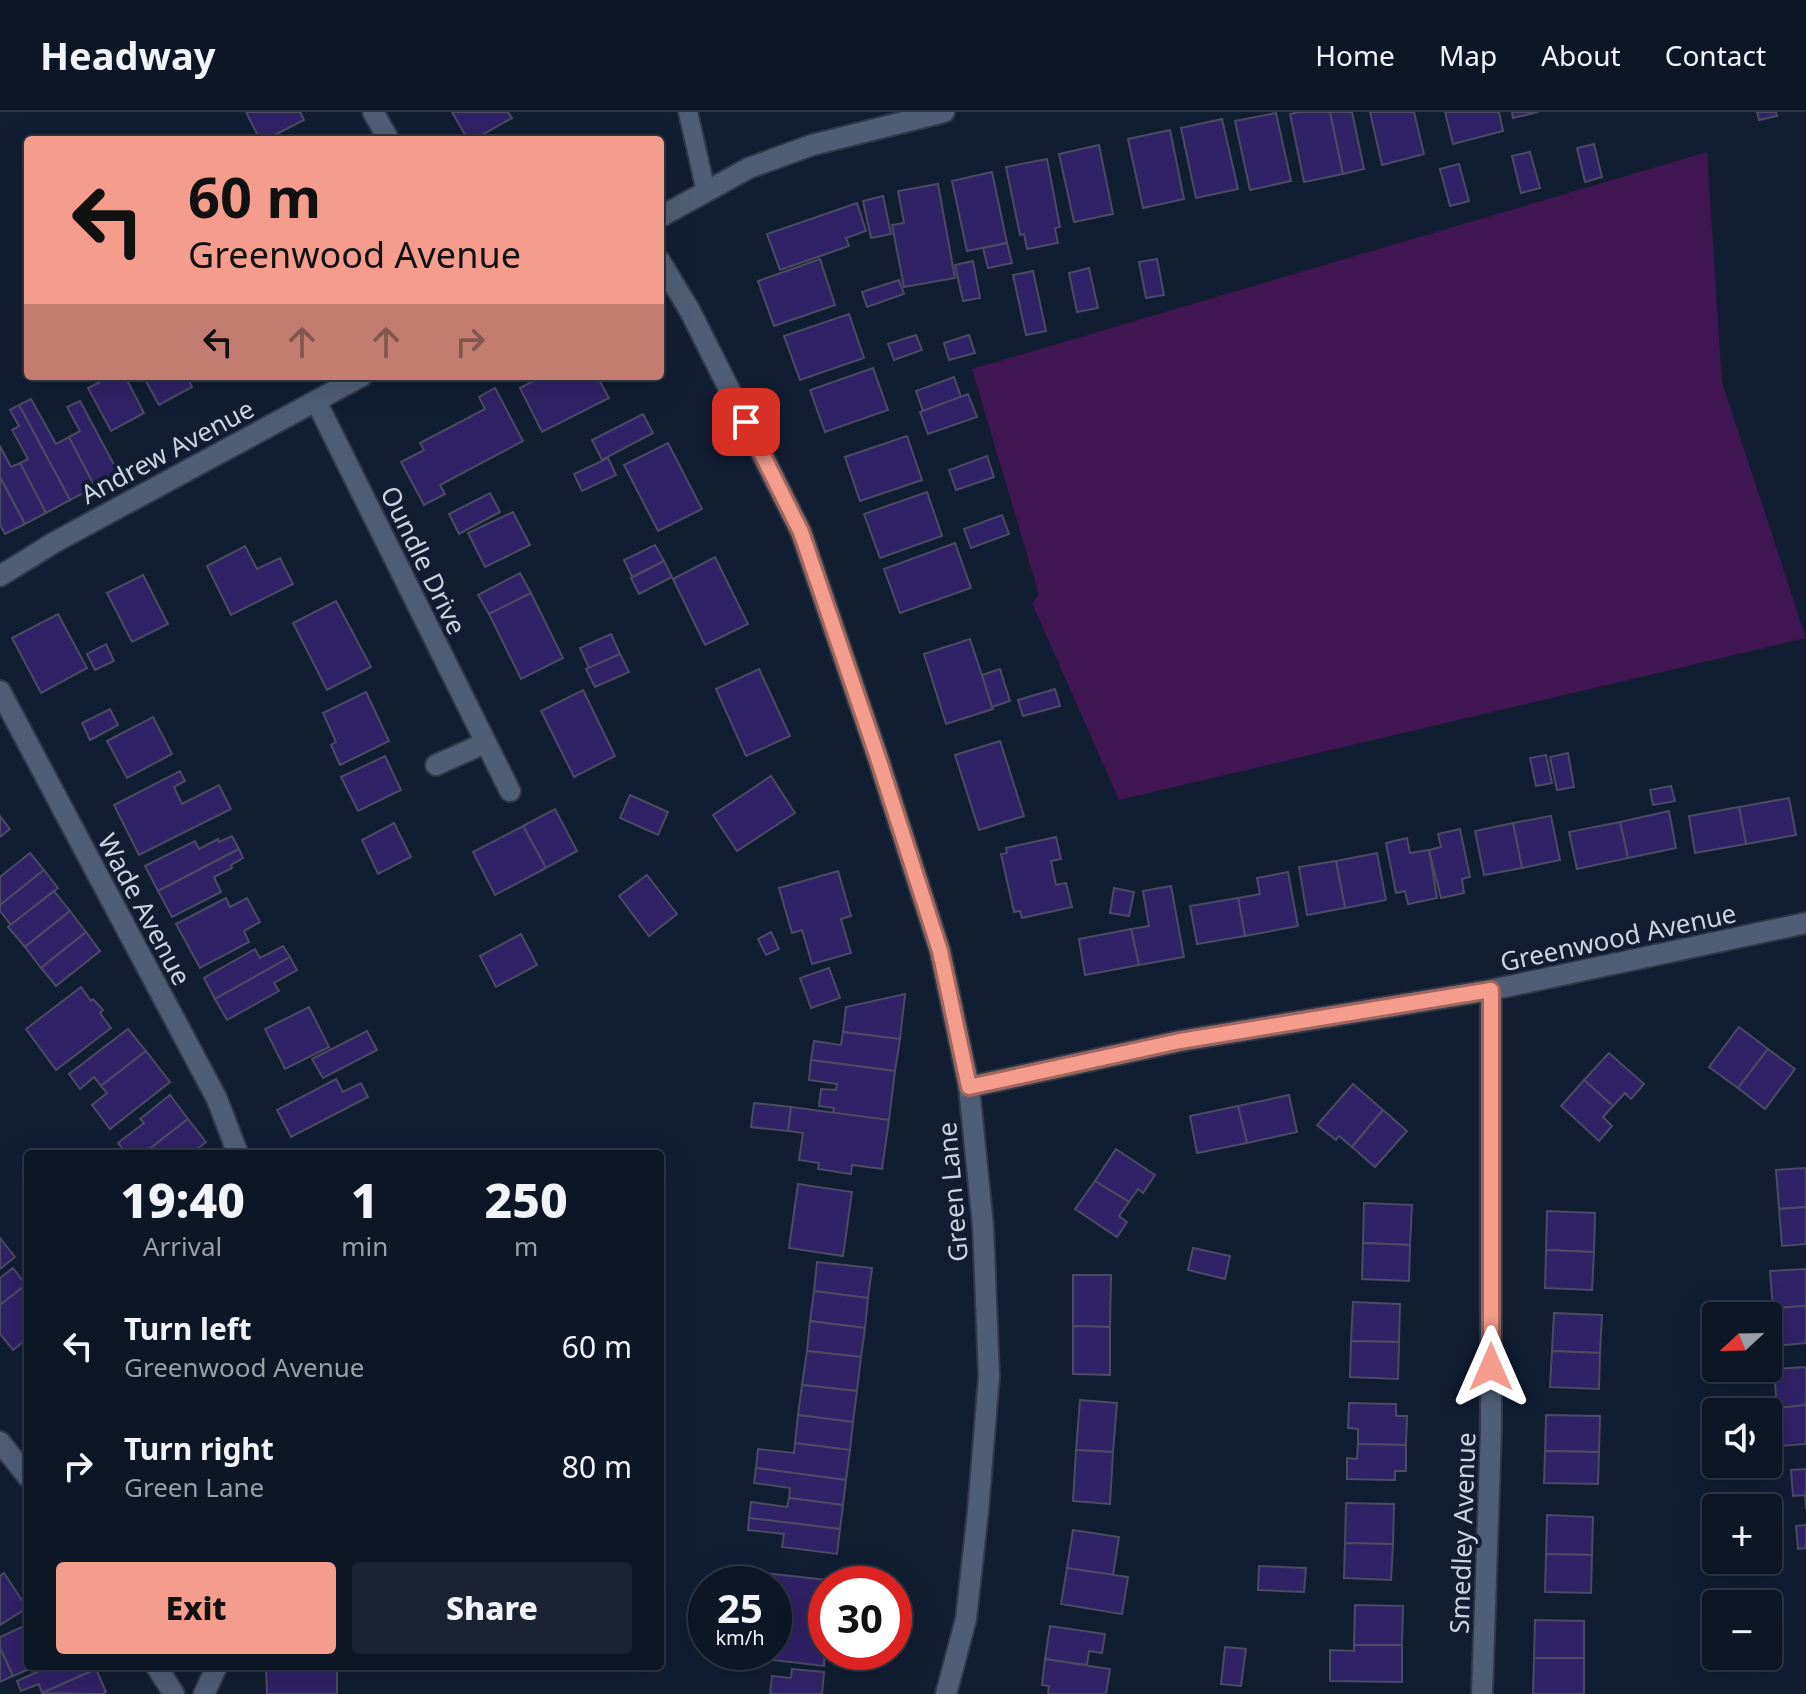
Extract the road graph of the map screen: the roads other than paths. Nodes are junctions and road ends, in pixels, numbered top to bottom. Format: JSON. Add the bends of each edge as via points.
{"nodes":[{"id":1,"x":373,"y":112,"type":"edge"},
{"id":2,"x":688,"y":112,"type":"edge"},
{"id":3,"x":944,"y":112,"type":"edge"},
{"id":4,"x":387,"y":136,"type":"edge"},
{"id":5,"x":706,"y":192,"type":"junction"},
{"id":6,"x":664,"y":215,"type":"edge"},
{"id":7,"x":664,"y":268,"type":"edge"},
{"id":8,"x":355,"y":380,"type":"edge"},
{"id":9,"x":316,"y":401,"type":"junction"},
{"id":10,"x":0,"y":576,"type":"edge"},
{"id":11,"x":0,"y":691,"type":"edge"},
{"id":12,"x":485,"y":743,"type":"junction"},
{"id":13,"x":436,"y":765,"type":"dead end"},
{"id":14,"x":510,"y":791,"type":"dead end"},
{"id":15,"x":1806,"y":923,"type":"edge"},
{"id":16,"x":1491,"y":990,"type":"junction"},
{"id":17,"x":969,"y":1087,"type":"junction"},
{"id":18,"x":236,"y":1150,"type":"edge"},
{"id":19,"x":0,"y":1442,"type":"edge"},
{"id":20,"x":24,"y":1472,"type":"edge"},
{"id":21,"x":159,"y":1670,"type":"edge"},
{"id":22,"x":215,"y":1670,"type":"edge"},
{"id":23,"x":174,"y":1694,"type":"edge"},
{"id":24,"x":204,"y":1694,"type":"edge"},
{"id":25,"x":946,"y":1694,"type":"edge"},
{"id":26,"x":1482,"y":1694,"type":"edge"}],
"edges":[{"from":1,"to":4,"type":"street"},
{"from":2,"to":5,"type":"lane"},
{"from":3,"to":5,"type":"street","via":[[812,145],[749,168]]},
{"from":5,"to":6,"type":"street"},
{"from":7,"to":17,"type":"street","name":"Green Lane","via":[[801,532],[940,951]]},
{"from":8,"to":9,"type":"street","name":"Andrew Avenue"},
{"from":9,"to":10,"type":"street","name":"Andrew Avenue"},
{"from":9,"to":12,"type":"street","name":"Oundle Drive"},
{"from":11,"to":18,"type":"street","name":"Wade Avenue","via":[[217,1099]]},
{"from":12,"to":13,"type":"street"},
{"from":12,"to":14,"type":"street","name":"Oundle Drive"},
{"from":15,"to":16,"type":"street","name":"Greenwood Avenue"},
{"from":16,"to":17,"type":"street","name":"Greenwood Avenue","via":[[1180,1041]]},
{"from":16,"to":26,"type":"street","name":"Smedley Avenue","via":[[1491,1430]]},
{"from":17,"to":25,"type":"street","name":"Green Lane","via":[[983,1226],[989,1376],[966,1619]]},
{"from":19,"to":20,"type":"street"},
{"from":21,"to":23,"type":"street"},
{"from":22,"to":24,"type":"street"}]}
